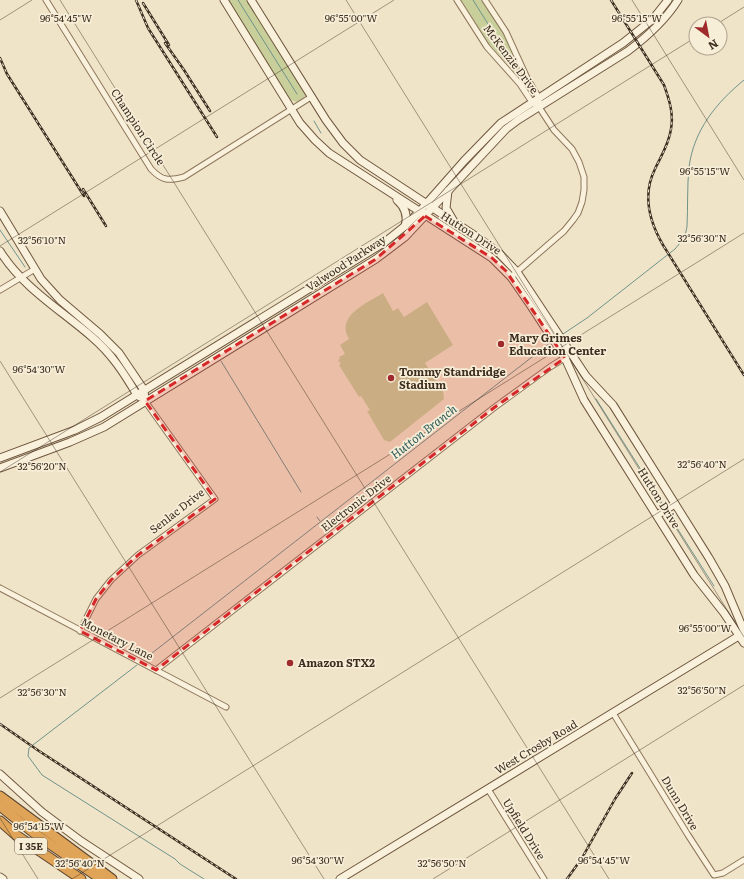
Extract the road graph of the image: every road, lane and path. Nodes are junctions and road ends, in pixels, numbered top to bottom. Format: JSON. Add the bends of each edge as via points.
{"nodes":[{"id":1,"x":46,"y":0,"type":"edge"},
{"id":2,"x":224,"y":0,"type":"edge"},
{"id":3,"x":251,"y":0,"type":"edge"},
{"id":4,"x":457,"y":0,"type":"edge"},
{"id":5,"x":485,"y":0,"type":"edge"},
{"id":6,"x":668,"y":0,"type":"edge"},
{"id":7,"x":678,"y":0,"type":"edge"},
{"id":8,"x":311,"y":97,"type":"junction"},
{"id":9,"x":539,"y":98,"type":"junction"},
{"id":10,"x":532,"y":102,"type":"junction"},
{"id":11,"x":539,"y":107,"type":"junction"},
{"id":12,"x":292,"y":109,"type":"junction"},
{"id":13,"x":448,"y":190,"type":"junction"},
{"id":14,"x":388,"y":191,"type":"junction"},
{"id":15,"x":429,"y":206,"type":"junction"},
{"id":16,"x":0,"y":211,"type":"edge"},
{"id":17,"x":419,"y":212,"type":"junction"},
{"id":18,"x":425,"y":216,"type":"junction"},
{"id":19,"x":454,"y":222,"type":"junction"},
{"id":20,"x":405,"y":226,"type":"junction"},
{"id":21,"x":0,"y":251,"type":"edge"},
{"id":22,"x":35,"y":269,"type":"junction"},
{"id":23,"x":514,"y":274,"type":"junction"},
{"id":24,"x":21,"y":277,"type":"junction"},
{"id":25,"x":319,"y":283,"type":"junction"},
{"id":26,"x":0,"y":290,"type":"edge"},
{"id":27,"x":325,"y":291,"type":"junction"},
{"id":28,"x":95,"y":334,"type":"junction"},
{"id":29,"x":220,"y":344,"type":"junction"},
{"id":30,"x":225,"y":353,"type":"junction"},
{"id":31,"x":566,"y":353,"type":"junction"},
{"id":32,"x":144,"y":390,"type":"junction"},
{"id":33,"x":137,"y":395,"type":"junction"},
{"id":34,"x":145,"y":401,"type":"junction"},
{"id":35,"x":82,"y":427,"type":"junction"},
{"id":36,"x":86,"y":436,"type":"junction"},
{"id":37,"x":2,"y":457,"type":"edge"},
{"id":38,"x":8,"y":466,"type":"junction"},
{"id":39,"x":0,"y":468,"type":"edge"},
{"id":40,"x":675,"y":504,"type":"junction"},
{"id":41,"x":657,"y":515,"type":"junction"},
{"id":42,"x":0,"y":588,"type":"edge"},
{"id":43,"x":80,"y":631,"type":"junction"},
{"id":44,"x":742,"y":633,"type":"edge"},
{"id":45,"x":744,"y":643,"type":"edge"},
{"id":46,"x":156,"y":670,"type":"junction"},
{"id":47,"x":226,"y":707,"type":"dead end"},
{"id":48,"x":613,"y":713,"type":"junction"},
{"id":49,"x":0,"y":774,"type":"edge"},
{"id":50,"x":488,"y":789,"type":"junction"},
{"id":51,"x":0,"y":790,"type":"edge"},
{"id":52,"x":0,"y":796,"type":"edge"},
{"id":53,"x":0,"y":806,"type":"edge"},
{"id":54,"x":15,"y":807,"type":"junction"},
{"id":55,"x":0,"y":821,"type":"edge"},
{"id":56,"x":744,"y":860,"type":"edge"},
{"id":57,"x":0,"y":877,"type":"edge"},
{"id":58,"x":3,"y":879,"type":"edge"},
{"id":59,"x":81,"y":879,"type":"edge"},
{"id":60,"x":101,"y":879,"type":"edge"},
{"id":61,"x":112,"y":879,"type":"edge"},
{"id":62,"x":139,"y":879,"type":"edge"},
{"id":63,"x":340,"y":879,"type":"edge"},
{"id":64,"x":544,"y":879,"type":"edge"}],
"edges":[{"from":1,"to":12,"type":"street","name":"Champion Circle","via":[[151,169],[166,180],[184,177]]},
{"from":2,"to":12,"type":"street","name":"Hutton Drive"},
{"from":3,"to":8,"type":"street","name":"Hutton Drive"},
{"from":4,"to":10,"type":"street","name":"McKenzie Drive","via":[[488,47]]},
{"from":5,"to":9,"type":"street","name":"McKenzie Drive","via":[[506,32]]},
{"from":6,"to":9,"type":"street","name":"Valwood Parkway","via":[[653,19],[624,43]]},
{"from":7,"to":11,"type":"street","name":"Valwood Parkway","via":[[670,13],[639,43]]},
{"from":8,"to":12,"type":"street","name":"Champion Circle"},
{"from":8,"to":15,"type":"street","name":"Hutton Drive","via":[[343,143],[360,160]]},
{"from":9,"to":10,"type":"street","name":"Valwood Parkway"},
{"from":9,"to":11,"type":"street","name":"McKenzie Drive"},
{"from":10,"to":11,"type":"street","name":"McKenzie Drive"},
{"from":10,"to":15,"type":"street","name":"Valwood Parkway","via":[[501,122],[488,134]]},
{"from":11,"to":13,"type":"street","name":"Valwood Parkway","via":[[506,129]]},
{"from":11,"to":23,"type":"street","name":"McKenzie Drive","via":[[554,130],[572,149],[582,168],[584,194],[581,207],[564,231]]},
{"from":12,"to":14,"type":"street","name":"Hutton Drive","via":[[315,140],[329,153]]},
{"from":13,"to":15,"type":"street","name":"Valwood Parkway"},
{"from":13,"to":19,"type":"street","via":[[446,208]]},
{"from":14,"to":17,"type":"street","name":"Hutton Drive"},
{"from":14,"to":20,"type":"street","via":[[404,208]]},
{"from":15,"to":17,"type":"street","name":"Valwood Parkway"},
{"from":15,"to":18,"type":"street","name":"Valwood Parkway"},
{"from":15,"to":19,"type":"street","name":"Hutton Drive"},
{"from":16,"to":22,"type":"street","name":"Senlac Drive"},
{"from":17,"to":18,"type":"street","name":"Hutton Drive"},
{"from":17,"to":20,"type":"street","name":"Valwood Parkway"},
{"from":18,"to":23,"type":"street","name":"Hutton Drive"},
{"from":18,"to":27,"type":"street","name":"Valwood Parkway","via":[[389,250]]},
{"from":19,"to":23,"type":"street","name":"Hutton Drive","via":[[499,253]]},
{"from":20,"to":25,"type":"street","name":"Valwood Parkway","via":[[385,242]]},
{"from":21,"to":24,"type":"street","name":"Senlac Drive"},
{"from":22,"to":24,"type":"street"},
{"from":22,"to":28,"type":"street","name":"Senlac Drive","via":[[56,296]]},
{"from":23,"to":31,"type":"street","name":"Hutton Drive"},
{"from":24,"to":26,"type":"street"},
{"from":24,"to":28,"type":"street","name":"Senlac Drive","via":[[41,295]]},
{"from":25,"to":27,"type":"street"},
{"from":25,"to":29,"type":"street","name":"Valwood Parkway"},
{"from":27,"to":30,"type":"street","name":"Valwood Parkway"},
{"from":28,"to":32,"type":"street","name":"Senlac Drive","via":[[119,353]]},
{"from":28,"to":33,"type":"street","name":"Senlac Drive"},
{"from":29,"to":30,"type":"street"},
{"from":29,"to":32,"type":"street","name":"Valwood Parkway"},
{"from":30,"to":34,"type":"street","name":"Valwood Parkway"},
{"from":31,"to":40,"type":"street","name":"Hutton Drive","via":[[612,405]]},
{"from":31,"to":41,"type":"street","name":"Hutton Drive","via":[[584,400]]},
{"from":31,"to":46,"type":"street","name":"Electronic Drive"},
{"from":32,"to":33,"type":"street","name":"Valwood Parkway"},
{"from":32,"to":34,"type":"street","name":"Senlac Drive"},
{"from":33,"to":34,"type":"street","name":"Senlac Drive"},
{"from":33,"to":35,"type":"street","name":"Valwood Parkway"},
{"from":34,"to":36,"type":"street","name":"Valwood Parkway"},
{"from":34,"to":43,"type":"street","name":"Senlac Drive","via":[[215,499],[138,555],[111,580],[96,599]]},
{"from":35,"to":36,"type":"street"},
{"from":35,"to":37,"type":"street","name":"Valwood Parkway"},
{"from":36,"to":38,"type":"street","name":"Valwood Parkway"},
{"from":37,"to":38,"type":"street"},
{"from":38,"to":39,"type":"street","name":"Valwood Parkway"},
{"from":40,"to":41,"type":"street"},
{"from":40,"to":44,"type":"street","name":"Hutton Drive","via":[[724,586]]},
{"from":41,"to":44,"type":"street","name":"Hutton Drive","via":[[694,575]]},
{"from":42,"to":43,"type":"street","name":"Monetary Lane"},
{"from":43,"to":46,"type":"street","name":"Monetary Lane"},
{"from":44,"to":45,"type":"street","name":"Hutton Drive"},
{"from":44,"to":48,"type":"street","name":"West Crosby Road"},
{"from":46,"to":47,"type":"street","name":"Monetary Lane"},
{"from":48,"to":50,"type":"street","name":"West Crosby Road"},
{"from":48,"to":56,"type":"street","name":"Dunn Drive","via":[[714,875],[723,873]]},
{"from":49,"to":62,"type":"street","via":[[42,812]]},
{"from":50,"to":63,"type":"street","name":"West Crosby Road"},
{"from":50,"to":64,"type":"street","name":"Upfield Drive"},
{"from":51,"to":54,"type":"highway"},
{"from":52,"to":54,"type":"highway","number":"I 35E"},
{"from":53,"to":60,"type":"highway"},
{"from":54,"to":61,"type":"highway","number":"I 35E"},
{"from":55,"to":59,"type":"highway","number":"I 35E","via":[[16,835]]},
{"from":57,"to":58,"type":"street"}]}
